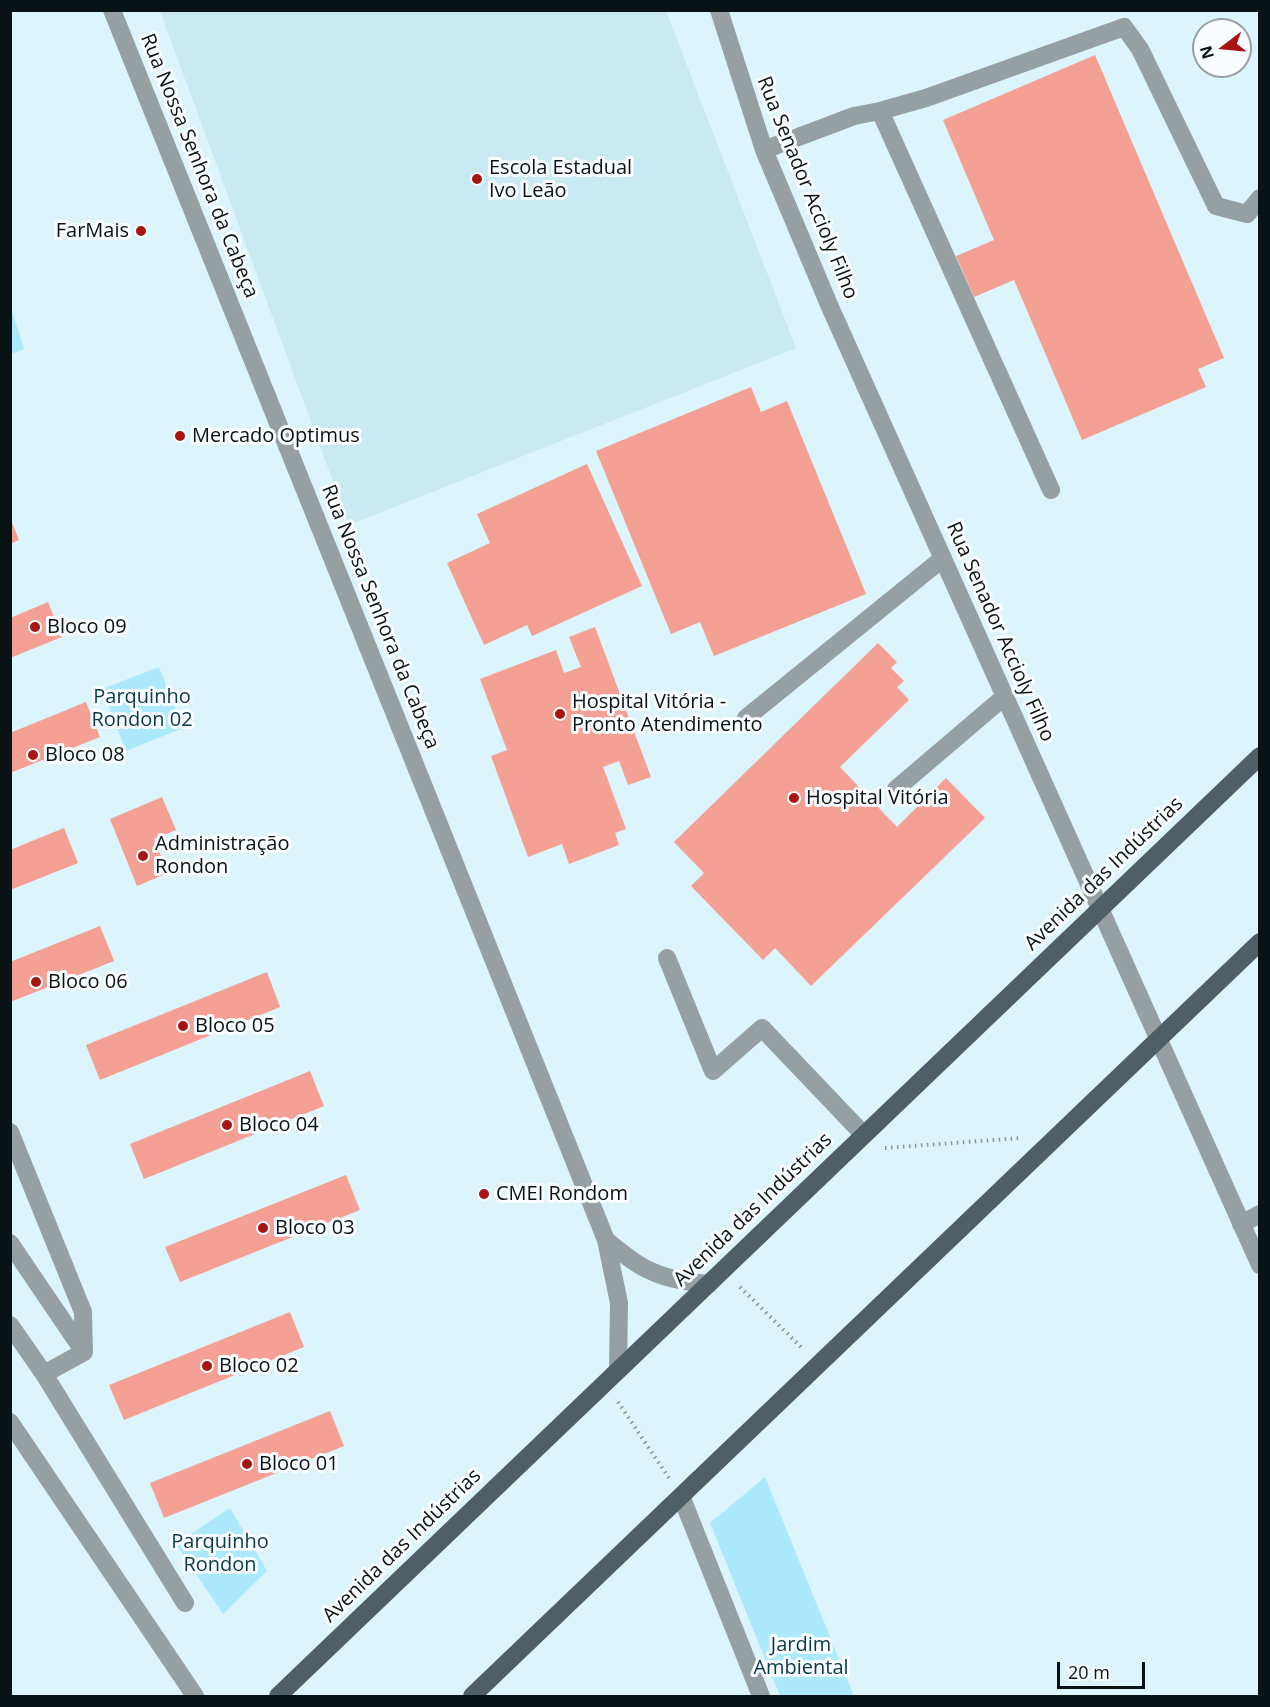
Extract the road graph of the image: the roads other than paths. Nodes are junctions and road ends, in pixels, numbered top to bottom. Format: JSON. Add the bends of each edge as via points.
{"nodes":[{"id":1,"x":112,"y":10,"type":"edge"},
{"id":2,"x":719,"y":10,"type":"edge"},
{"id":3,"x":880,"y":111,"type":"junction"},
{"id":4,"x":764,"y":150,"type":"junction"},
{"id":5,"x":1260,"y":198,"type":"edge"},
{"id":6,"x":1051,"y":490,"type":"dead end"},
{"id":7,"x":942,"y":560,"type":"junction"},
{"id":8,"x":1004,"y":697,"type":"junction"},
{"id":9,"x":746,"y":718,"type":"dead end"},
{"id":10,"x":1260,"y":756,"type":"edge"},
{"id":11,"x":896,"y":789,"type":"dead end"},
{"id":12,"x":1100,"y":909,"type":"junction"},
{"id":13,"x":1260,"y":942,"type":"edge"},
{"id":14,"x":667,"y":958,"type":"dead end"},
{"id":15,"x":1158,"y":1039,"type":"junction"},
{"id":16,"x":10,"y":1132,"type":"edge"},
{"id":17,"x":864,"y":1135,"type":"junction"},
{"id":18,"x":1260,"y":1214,"type":"edge"},
{"id":19,"x":1241,"y":1224,"type":"junction"},
{"id":20,"x":606,"y":1240,"type":"junction"},
{"id":21,"x":10,"y":1243,"type":"edge"},
{"id":22,"x":1260,"y":1265,"type":"edge"},
{"id":23,"x":709,"y":1284,"type":"junction"},
{"id":24,"x":10,"y":1325,"type":"edge"},
{"id":25,"x":84,"y":1352,"type":"junction"},
{"id":26,"x":618,"y":1370,"type":"junction"},
{"id":27,"x":45,"y":1374,"type":"junction"},
{"id":28,"x":10,"y":1422,"type":"edge"},
{"id":29,"x":681,"y":1496,"type":"junction"},
{"id":30,"x":185,"y":1603,"type":"dead end"},
{"id":31,"x":195,"y":1696,"type":"edge"},
{"id":32,"x":278,"y":1696,"type":"edge"},
{"id":33,"x":472,"y":1696,"type":"edge"},
{"id":34,"x":761,"y":1696,"type":"edge"}],
"edges":[{"from":1,"to":20,"type":"street","name":"Rua Nossa Senhora da Cabeça"},
{"from":2,"to":4,"type":"street","name":"Rua Senador Accioly Filho"},
{"from":3,"to":4,"type":"street","via":[[854,116]]},
{"from":3,"to":5,"type":"street","via":[[1124,27],[1140,49],[1216,206],[1247,214]]},
{"from":3,"to":6,"type":"street"},
{"from":4,"to":7,"type":"street","name":"Rua Senador Accioly Filho"},
{"from":7,"to":8,"type":"street","name":"Rua Senador Accioly Filho"},
{"from":7,"to":9,"type":"street"},
{"from":8,"to":11,"type":"street"},
{"from":8,"to":12,"type":"street","name":"Rua Senador Accioly Filho"},
{"from":10,"to":12,"type":"main road","name":"Avenida das Indústrias"},
{"from":12,"to":15,"type":"street","name":"Rua Senador Accioly Filho"},
{"from":12,"to":17,"type":"main road","name":"Avenida das Indústrias"},
{"from":13,"to":15,"type":"main road"},
{"from":14,"to":17,"type":"street","via":[[712,1071],[762,1028]]},
{"from":15,"to":19,"type":"street","name":"Rua Senador Accioly Filho"},
{"from":15,"to":29,"type":"main road"},
{"from":16,"to":25,"type":"street","via":[[83,1312]]},
{"from":17,"to":23,"type":"main road","name":"Avenida das Indústrias"},
{"from":18,"to":19,"type":"street"},
{"from":19,"to":22,"type":"street","name":"Rua Senador Accioly Filho"},
{"from":20,"to":23,"type":"street","name":"Rua Nossa Senhora da Cabeça","via":[[652,1272]]},
{"from":20,"to":26,"type":"street","name":"Rua Nossa Senhora da Cabeça","via":[[619,1304]]},
{"from":21,"to":25,"type":"street"},
{"from":23,"to":26,"type":"main road","name":"Avenida das Indústrias"},
{"from":24,"to":27,"type":"street"},
{"from":25,"to":27,"type":"street"},
{"from":26,"to":32,"type":"main road","name":"Avenida das Indústrias"},
{"from":27,"to":30,"type":"street"},
{"from":28,"to":31,"type":"street"},
{"from":29,"to":33,"type":"main road"},
{"from":29,"to":34,"type":"street"}]}
